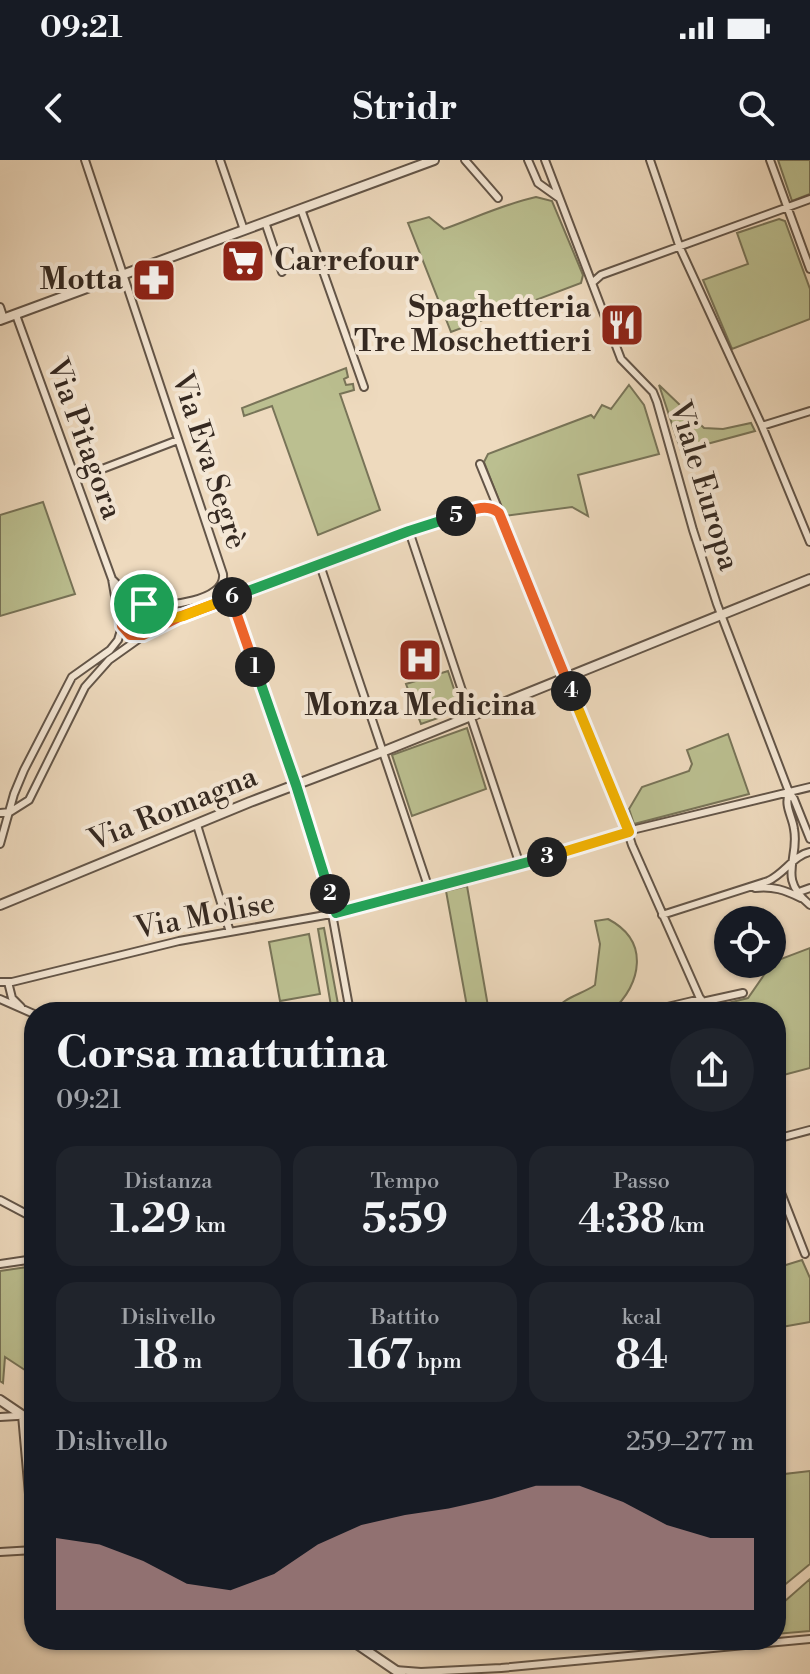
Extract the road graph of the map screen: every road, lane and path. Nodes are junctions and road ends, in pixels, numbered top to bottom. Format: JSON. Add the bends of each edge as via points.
{"nodes":[{"id":1,"x":85,"y":160,"type":"edge"},
{"id":2,"x":220,"y":160,"type":"edge"},
{"id":3,"x":434,"y":160,"type":"edge"},
{"id":4,"x":465,"y":160,"type":"edge"},
{"id":5,"x":528,"y":160,"type":"edge"},
{"id":6,"x":545,"y":160,"type":"edge"},
{"id":7,"x":650,"y":160,"type":"edge"},
{"id":8,"x":770,"y":160,"type":"edge"},
{"id":9,"x":498,"y":198,"type":"dead end"},
{"id":10,"x":810,"y":199,"type":"edge"},
{"id":11,"x":562,"y":200,"type":"junction"},
{"id":12,"x":787,"y":208,"type":"junction"},
{"id":13,"x":301,"y":209,"type":"junction"},
{"id":14,"x":265,"y":222,"type":"junction"},
{"id":15,"x":244,"y":230,"type":"junction"},
{"id":16,"x":680,"y":248,"type":"junction"},
{"id":17,"x":810,"y":269,"type":"edge"},
{"id":18,"x":282,"y":272,"type":"dead end"},
{"id":19,"x":124,"y":274,"type":"junction"},
{"id":20,"x":592,"y":283,"type":"junction"},
{"id":21,"x":0,"y":307,"type":"edge"},
{"id":22,"x":16,"y":315,"type":"junction"},
{"id":23,"x":2,"y":319,"type":"edge"},
{"id":24,"x":364,"y":387,"type":"dead end"},
{"id":25,"x":810,"y":411,"type":"edge"},
{"id":26,"x":762,"y":426,"type":"junction"},
{"id":27,"x":178,"y":440,"type":"junction"},
{"id":28,"x":480,"y":464,"type":"dead end"},
{"id":29,"x":76,"y":479,"type":"junction"},
{"id":30,"x":499,"y":513,"type":"junction"},
{"id":31,"x":409,"y":531,"type":"junction"},
{"id":32,"x":810,"y":542,"type":"edge"},
{"id":33,"x":320,"y":565,"type":"junction"},
{"id":34,"x":112,"y":579,"type":"junction"},
{"id":35,"x":810,"y":579,"type":"edge"},
{"id":36,"x":231,"y":598,"type":"junction"},
{"id":37,"x":144,"y":604,"type":"junction"},
{"id":38,"x":722,"y":615,"type":"junction"},
{"id":39,"x":179,"y":617,"type":"junction"},
{"id":40,"x":120,"y":621,"type":"junction"},
{"id":41,"x":154,"y":621,"type":"junction"},
{"id":42,"x":145,"y":634,"type":"junction"},
{"id":43,"x":566,"y":678,"type":"junction"},
{"id":44,"x":469,"y":716,"type":"junction"},
{"id":45,"x":382,"y":752,"type":"junction"},
{"id":46,"x":296,"y":785,"type":"junction"},
{"id":47,"x":810,"y":787,"type":"edge"},
{"id":48,"x":789,"y":792,"type":"junction"},
{"id":49,"x":10,"y":812,"type":"junction"},
{"id":50,"x":0,"y":813,"type":"edge"},
{"id":51,"x":197,"y":825,"type":"junction"},
{"id":52,"x":629,"y":832,"type":"junction"},
{"id":53,"x":810,"y":839,"type":"edge"},
{"id":54,"x":0,"y":844,"type":"edge"},
{"id":55,"x":810,"y":852,"type":"edge"},
{"id":56,"x":520,"y":865,"type":"junction"},
{"id":57,"x":790,"y":865,"type":"junction"},
{"id":58,"x":810,"y":888,"type":"edge"},
{"id":59,"x":429,"y":889,"type":"junction"},
{"id":60,"x":743,"y":889,"type":"junction"},
{"id":61,"x":798,"y":895,"type":"junction"},
{"id":62,"x":0,"y":905,"type":"edge"},
{"id":63,"x":810,"y":905,"type":"edge"},
{"id":64,"x":334,"y":914,"type":"junction"},
{"id":65,"x":662,"y":915,"type":"junction"},
{"id":66,"x":230,"y":932,"type":"junction"},
{"id":67,"x":4,"y":982,"type":"edge"},
{"id":68,"x":743,"y":993,"type":"dead end"},
{"id":69,"x":0,"y":999,"type":"edge"},
{"id":70,"x":701,"y":1000,"type":"junction"},
{"id":71,"x":348,"y":1002,"type":"edge"},
{"id":72,"x":692,"y":1002,"type":"edge"},
{"id":73,"x":24,"y":1009,"type":"joint"},
{"id":74,"x":810,"y":1130,"type":"edge"},
{"id":75,"x":786,"y":1136,"type":"edge"},
{"id":76,"x":0,"y":1200,"type":"edge"},
{"id":77,"x":786,"y":1206,"type":"edge"},
{"id":78,"x":24,"y":1213,"type":"edge"},
{"id":79,"x":805,"y":1254,"type":"dead end"},
{"id":80,"x":24,"y":1260,"type":"edge"},
{"id":81,"x":0,"y":1264,"type":"edge"},
{"id":82,"x":0,"y":1400,"type":"edge"},
{"id":83,"x":22,"y":1415,"type":"junction"},
{"id":84,"x":0,"y":1417,"type":"edge"},
{"id":85,"x":24,"y":1438,"type":"edge"},
{"id":86,"x":24,"y":1551,"type":"edge"},
{"id":87,"x":0,"y":1552,"type":"edge"},
{"id":88,"x":810,"y":1639,"type":"edge"},
{"id":89,"x":786,"y":1641,"type":"edge"},
{"id":90,"x":366,"y":1650,"type":"edge"},
{"id":91,"x":693,"y":1650,"type":"edge"},
{"id":92,"x":398,"y":1672,"type":"edge"}],
"edges":[{"from":1,"to":19,"type":"street","name":"Via Eva Segrè"},
{"from":2,"to":15,"type":"street"},
{"from":3,"to":13,"type":"street"},
{"from":4,"to":9,"type":"street"},
{"from":5,"to":11,"type":"street","name":"Viale Europa","via":[[538,183]]},
{"from":6,"to":11,"type":"street","name":"Viale Europa"},
{"from":7,"to":16,"type":"street"},
{"from":8,"to":12,"type":"street"},
{"from":10,"to":12,"type":"street"},
{"from":11,"to":20,"type":"street","name":"Viale Europa"},
{"from":12,"to":16,"type":"street"},
{"from":12,"to":17,"type":"street"},
{"from":13,"to":14,"type":"street"},
{"from":13,"to":24,"type":"street"},
{"from":14,"to":15,"type":"street"},
{"from":14,"to":18,"type":"street"},
{"from":15,"to":19,"type":"street"},
{"from":16,"to":20,"type":"street","via":[[601,275]]},
{"from":16,"to":26,"type":"street"},
{"from":19,"to":22,"type":"street"},
{"from":19,"to":27,"type":"street","name":"Via Eva Segrè"},
{"from":20,"to":38,"type":"street","name":"Viale Europa","via":[[621,359],[657,402]]},
{"from":21,"to":23,"type":"street"},
{"from":22,"to":23,"type":"street"},
{"from":22,"to":29,"type":"street","name":"Via Pitagora"},
{"from":25,"to":26,"type":"street"},
{"from":26,"to":32,"type":"street"},
{"from":27,"to":29,"type":"street"},
{"from":27,"to":37,"type":"street","name":"Via Eva Segrè","via":[[224,582],[219,589],[175,605]]},
{"from":28,"to":30,"type":"street"},
{"from":29,"to":34,"type":"street","name":"Via Pitagora"},
{"from":30,"to":31,"type":"street","via":[[485,507]]},
{"from":30,"to":43,"type":"street"},
{"from":31,"to":33,"type":"street"},
{"from":31,"to":44,"type":"street"},
{"from":33,"to":36,"type":"street"},
{"from":33,"to":45,"type":"street"},
{"from":34,"to":37,"type":"street"},
{"from":34,"to":40,"type":"street","name":"Via Pitagora"},
{"from":35,"to":38,"type":"street","name":"Via Romagna"},
{"from":36,"to":39,"type":"street"},
{"from":36,"to":46,"type":"street"},
{"from":37,"to":40,"type":"street","via":[[128,605]]},
{"from":37,"to":41,"type":"street"},
{"from":38,"to":43,"type":"street","name":"Via Romagna"},
{"from":38,"to":48,"type":"street","name":"Viale Europa"},
{"from":39,"to":41,"type":"street"},
{"from":39,"to":42,"type":"street"},
{"from":40,"to":42,"type":"street","via":[[129,634]]},
{"from":40,"to":49,"type":"street","via":[[121,635],[114,646],[72,677],[24,770]]},
{"from":41,"to":42,"type":"street"},
{"from":42,"to":49,"type":"street","via":[[109,660],[85,687],[29,800]]},
{"from":43,"to":44,"type":"street","name":"Via Romagna"},
{"from":43,"to":52,"type":"street"},
{"from":44,"to":45,"type":"street","name":"Via Romagna"},
{"from":44,"to":56,"type":"street"},
{"from":45,"to":46,"type":"street","name":"Via Romagna"},
{"from":45,"to":59,"type":"street"},
{"from":46,"to":51,"type":"street","name":"Via Romagna"},
{"from":46,"to":64,"type":"street"},
{"from":47,"to":48,"type":"street","name":"Via Molise"},
{"from":48,"to":52,"type":"street","name":"Via Molise"},
{"from":48,"to":53,"type":"street"},
{"from":48,"to":57,"type":"street","via":[[786,805],[795,837]]},
{"from":49,"to":50,"type":"street"},
{"from":49,"to":54,"type":"street"},
{"from":51,"to":62,"type":"street","name":"Via Romagna"},
{"from":51,"to":66,"type":"street"},
{"from":52,"to":56,"type":"street","name":"Via Molise"},
{"from":52,"to":65,"type":"street"},
{"from":55,"to":57,"type":"street"},
{"from":56,"to":59,"type":"street","name":"Via Molise"},
{"from":57,"to":60,"type":"street","via":[[780,875]]},
{"from":57,"to":61,"type":"street"},
{"from":58,"to":61,"type":"street"},
{"from":59,"to":64,"type":"street","name":"Via Molise"},
{"from":60,"to":61,"type":"street","via":[[769,886]]},
{"from":60,"to":65,"type":"street"},
{"from":61,"to":63,"type":"street"},
{"from":64,"to":66,"type":"street","name":"Via Molise"},
{"from":64,"to":71,"type":"street"},
{"from":65,"to":70,"type":"street"},
{"from":66,"to":67,"type":"street","name":"Via Molise"},
{"from":67,"to":73,"type":"street"},
{"from":68,"to":70,"type":"street"},
{"from":69,"to":73,"type":"street"},
{"from":70,"to":72,"type":"street"},
{"from":74,"to":75,"type":"street"},
{"from":76,"to":78,"type":"street"},
{"from":77,"to":79,"type":"street"},
{"from":80,"to":81,"type":"street"},
{"from":82,"to":83,"type":"street"},
{"from":83,"to":84,"type":"street"},
{"from":83,"to":85,"type":"street"},
{"from":86,"to":87,"type":"street"},
{"from":88,"to":89,"type":"street"},
{"from":90,"to":92,"type":"street"},
{"from":91,"to":92,"type":"street"}]}
